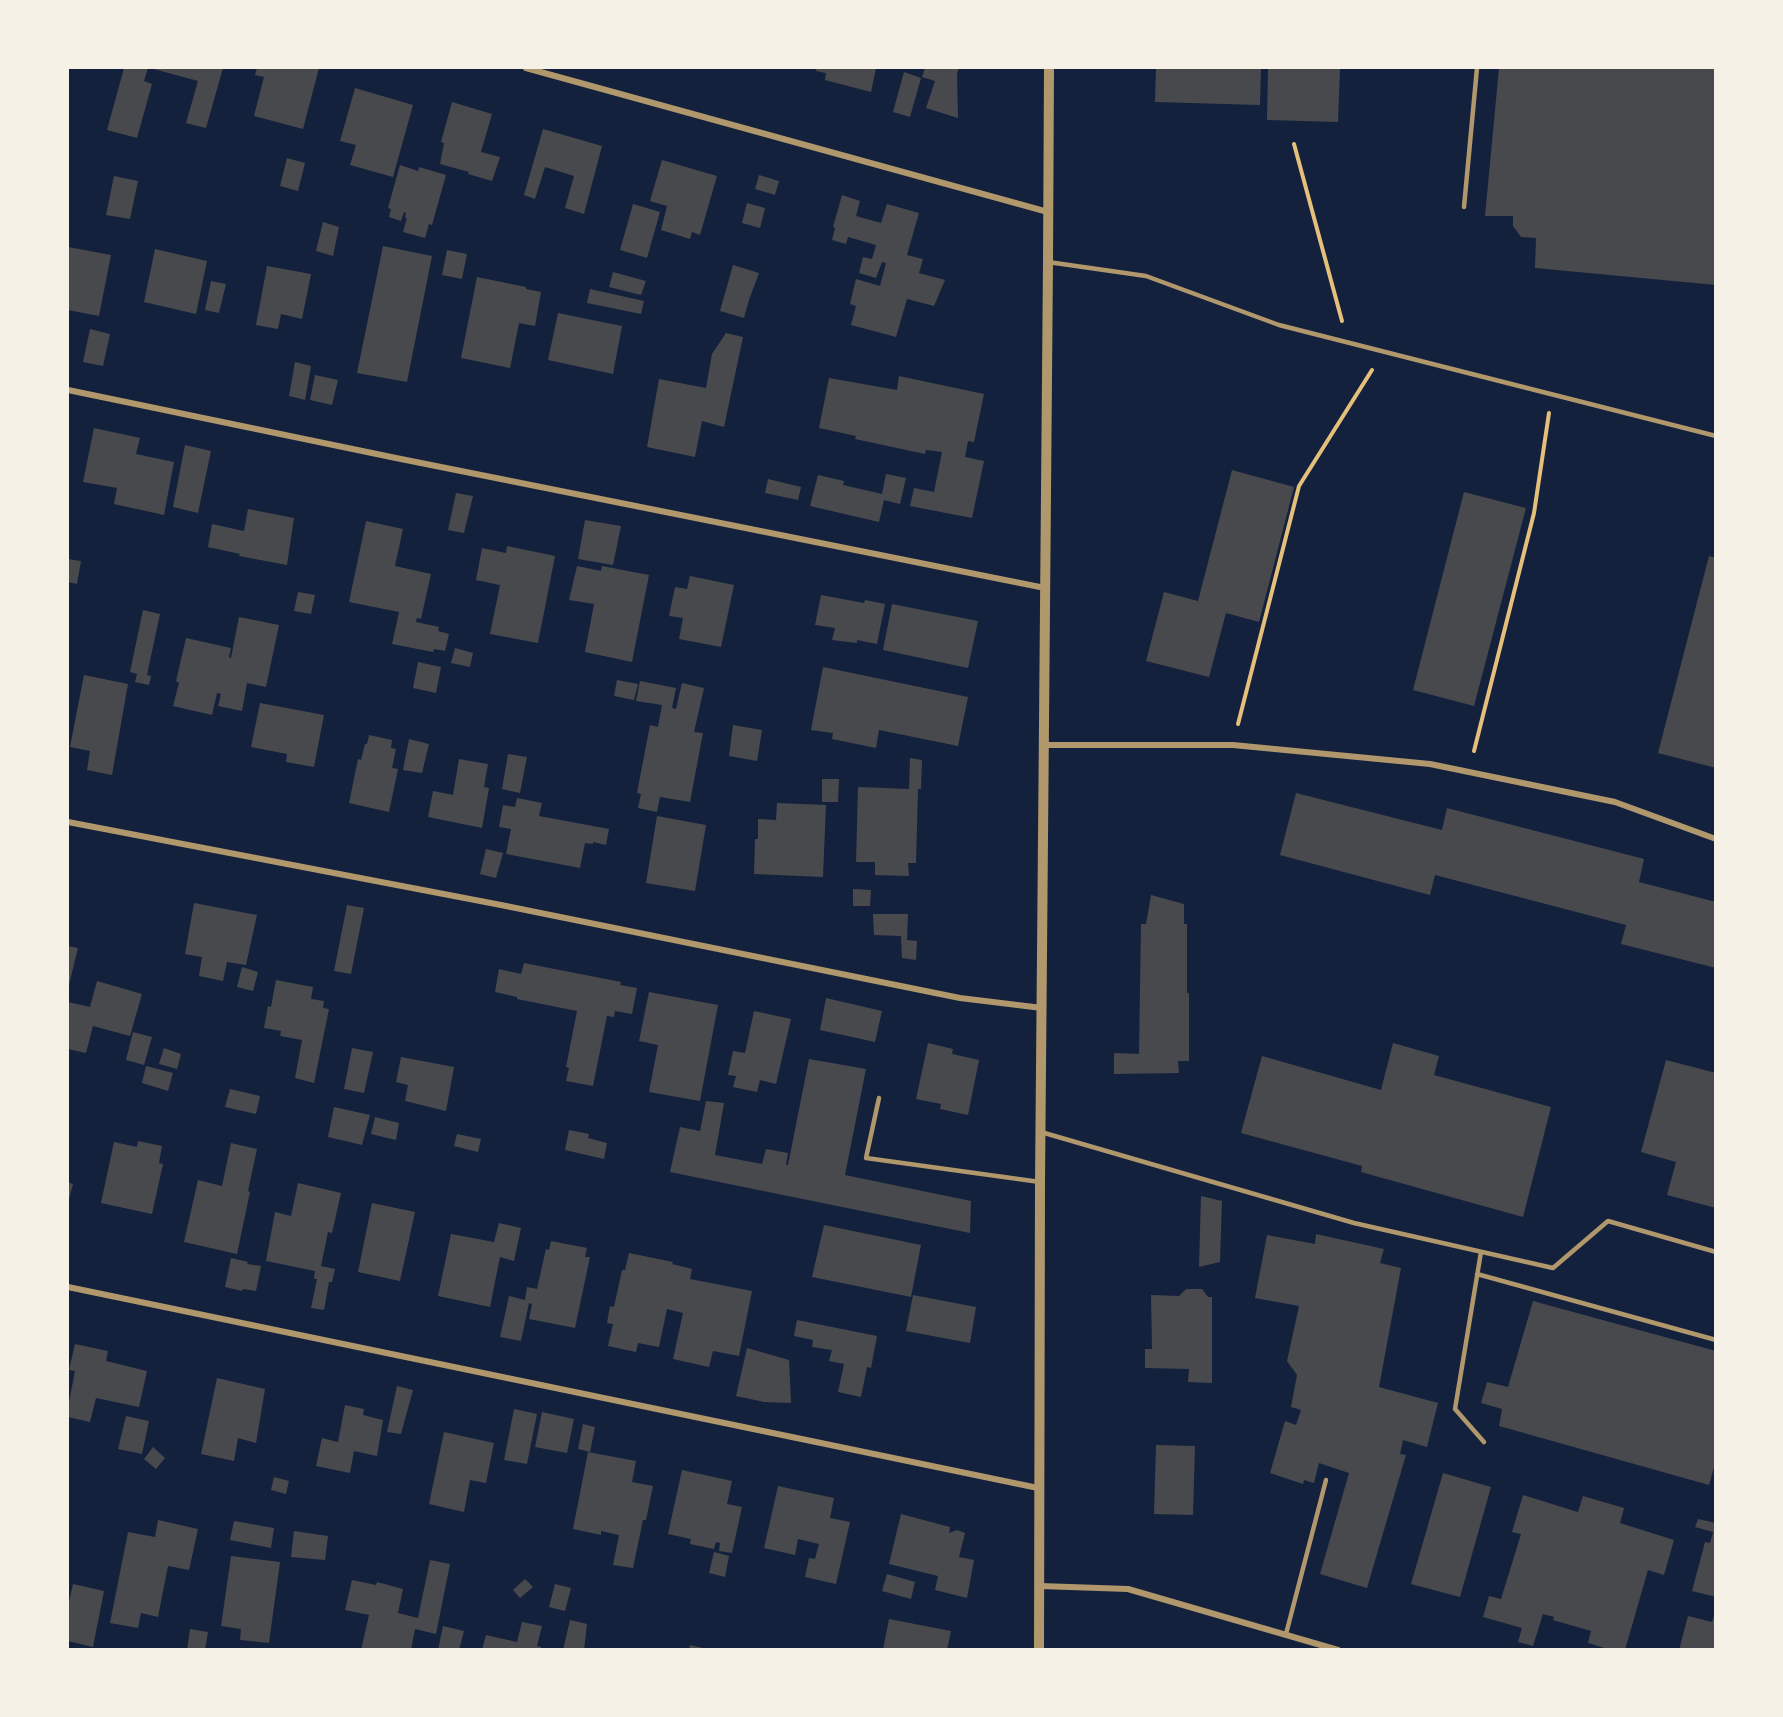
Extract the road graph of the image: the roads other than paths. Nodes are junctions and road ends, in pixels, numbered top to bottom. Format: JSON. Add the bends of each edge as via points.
{"nodes":[{"id":1,"x":526,"y":68,"type":"edge"},
{"id":2,"x":1048,"y":68,"type":"edge"},
{"id":3,"x":1478,"y":68,"type":"edge"},
{"id":4,"x":1464,"y":207,"type":"dead end"},
{"id":5,"x":1048,"y":212,"type":"junction"},
{"id":6,"x":1048,"y":262,"type":"junction"},
{"id":7,"x":68,"y":390,"type":"edge"},
{"id":8,"x":1716,"y":436,"type":"edge"},
{"id":9,"x":1045,"y":588,"type":"junction"},
{"id":10,"x":1044,"y":745,"type":"junction"},
{"id":11,"x":68,"y":822,"type":"edge"},
{"id":12,"x":1716,"y":839,"type":"edge"},
{"id":13,"x":1042,"y":1008,"type":"junction"},
{"id":14,"x":879,"y":1098,"type":"dead end"},
{"id":15,"x":1041,"y":1132,"type":"junction"},
{"id":16,"x":1040,"y":1182,"type":"junction"},
{"id":17,"x":1481,"y":1252,"type":"junction"},
{"id":18,"x":1716,"y":1252,"type":"edge"},
{"id":19,"x":1477,"y":1274,"type":"junction"},
{"id":20,"x":68,"y":1287,"type":"edge"},
{"id":21,"x":1716,"y":1340,"type":"edge"},
{"id":22,"x":1484,"y":1442,"type":"dead end"},
{"id":23,"x":1326,"y":1480,"type":"dead end"},
{"id":24,"x":1038,"y":1488,"type":"junction"},
{"id":25,"x":1040,"y":1586,"type":"junction"},
{"id":26,"x":1286,"y":1634,"type":"junction"},
{"id":27,"x":1039,"y":1650,"type":"edge"},
{"id":28,"x":1338,"y":1650,"type":"edge"}],
"edges":[{"from":1,"to":5,"type":"street"},
{"from":2,"to":5,"type":"street"},
{"from":3,"to":4,"type":"lane"},
{"from":5,"to":6,"type":"street"},
{"from":6,"to":8,"type":"lane","via":[[1146,276],[1279,325]]},
{"from":6,"to":9,"type":"street"},
{"from":7,"to":9,"type":"street"},
{"from":9,"to":10,"type":"street"},
{"from":10,"to":12,"type":"street","via":[[1233,745],[1431,764],[1615,802]]},
{"from":10,"to":13,"type":"street"},
{"from":11,"to":13,"type":"street","via":[[960,998]]},
{"from":13,"to":15,"type":"street"},
{"from":14,"to":16,"type":"lane","via":[[866,1158]]},
{"from":15,"to":16,"type":"street"},
{"from":15,"to":17,"type":"lane","via":[[1354,1223]]},
{"from":16,"to":24,"type":"street"},
{"from":17,"to":18,"type":"lane","via":[[1553,1268],[1608,1221]]},
{"from":17,"to":19,"type":"lane"},
{"from":19,"to":21,"type":"lane"},
{"from":19,"to":22,"type":"lane","via":[[1455,1409]]},
{"from":20,"to":24,"type":"street"},
{"from":23,"to":26,"type":"lane"},
{"from":24,"to":25,"type":"street"},
{"from":25,"to":26,"type":"street","via":[[1128,1589]]},
{"from":25,"to":27,"type":"street"},
{"from":26,"to":28,"type":"street"}]}
